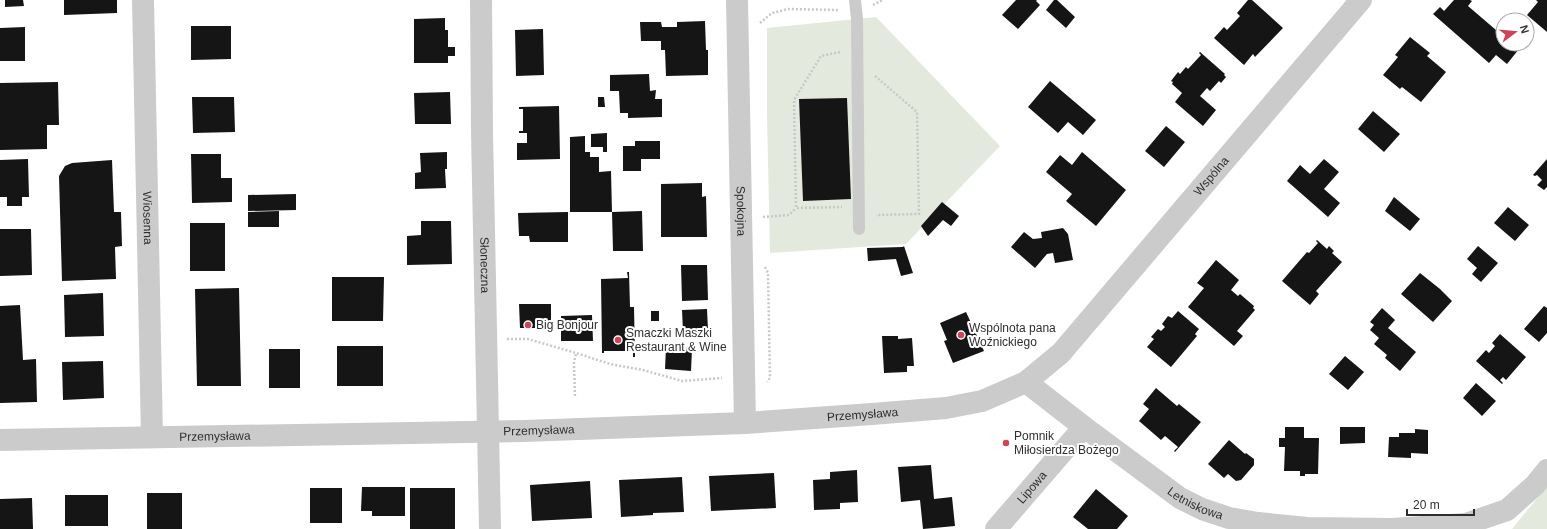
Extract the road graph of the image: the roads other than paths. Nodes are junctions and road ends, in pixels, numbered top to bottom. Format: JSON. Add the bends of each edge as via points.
{"nodes":[{"id":1,"x":143,"y":0,"type":"edge"},
{"id":2,"x":481,"y":0,"type":"edge"},
{"id":3,"x":737,"y":0,"type":"edge"},
{"id":4,"x":1361,"y":0,"type":"edge"},
{"id":5,"x":855,"y":5,"type":"edge"},
{"id":6,"x":859,"y":229,"type":"dead end"},
{"id":7,"x":1061,"y":353,"type":"joint"},
{"id":8,"x":1026,"y":382,"type":"junction"},
{"id":9,"x":745,"y":423,"type":"junction"},
{"id":10,"x":1084,"y":427,"type":"junction"},
{"id":11,"x":488,"y":432,"type":"junction"},
{"id":12,"x":152,"y":437,"type":"junction"},
{"id":13,"x":0,"y":440,"type":"edge"},
{"id":14,"x":1547,"y":470,"type":"edge"},
{"id":15,"x":1502,"y":519,"type":"edge"},
{"id":16,"x":490,"y":529,"type":"edge"},
{"id":17,"x":996,"y":529,"type":"edge"},
{"id":18,"x":1393,"y":529,"type":"edge"}],
"edges":[{"from":1,"to":12,"type":"street","name":"Wiosenna"},
{"from":2,"to":11,"type":"street","name":"Słoneczna"},
{"from":3,"to":9,"type":"street","name":"Spokojna"},
{"from":4,"to":7,"type":"street","name":"Wspólna"},
{"from":5,"to":6,"type":"lane"},
{"from":7,"to":8,"type":"street","name":"Przemysława"},
{"from":8,"to":9,"type":"street","name":"Przemysława","via":[[982,401],[946,408]]},
{"from":8,"to":10,"type":"street","name":"Letniskowa"},
{"from":9,"to":11,"type":"street","name":"Przemysława"},
{"from":10,"to":17,"type":"street","name":"Lipowa"},
{"from":10,"to":18,"type":"street","name":"Letniskowa","via":[[1180,498],[1229,518],[1307,528]]},
{"from":11,"to":12,"type":"street","name":"Przemysława"},
{"from":11,"to":16,"type":"street","name":"Słoneczna"},
{"from":12,"to":13,"type":"street","name":"Przemysława"},
{"from":14,"to":15,"type":"street","name":"Letniskowa"},
{"from":15,"to":18,"type":"street","name":"Letniskowa"}]}
